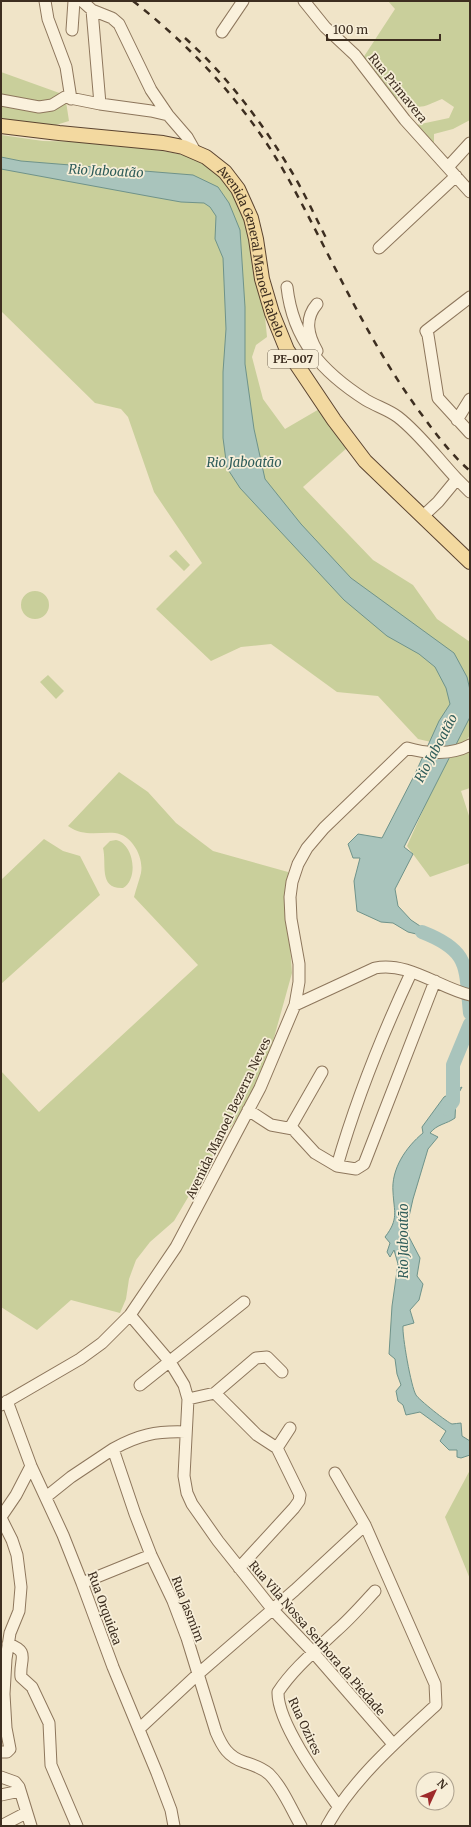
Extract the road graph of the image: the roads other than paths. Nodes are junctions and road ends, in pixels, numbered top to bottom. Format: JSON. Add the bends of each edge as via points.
{"nodes":[{"id":1,"x":45,"y":1,"type":"edge"},
{"id":2,"x":74,"y":1,"type":"edge"},
{"id":3,"x":82,"y":1,"type":"edge"},
{"id":4,"x":243,"y":1,"type":"edge"},
{"id":5,"x":304,"y":1,"type":"edge"},
{"id":6,"x":92,"y":10,"type":"junction"},
{"id":7,"x":72,"y":30,"type":"dead end"},
{"id":8,"x":222,"y":32,"type":"dead end"},
{"id":9,"x":70,"y":99,"type":"junction"},
{"id":10,"x":1,"y":100,"type":"edge"},
{"id":11,"x":100,"y":104,"type":"junction"},
{"id":12,"x":168,"y":115,"type":"junction"},
{"id":13,"x":1,"y":126,"type":"edge"},
{"id":14,"x":470,"y":143,"type":"edge"},
{"id":15,"x":196,"y":153,"type":"junction"},
{"id":16,"x":448,"y":167,"type":"junction"},
{"id":17,"x":456,"y":176,"type":"junction"},
{"id":18,"x":470,"y":192,"type":"edge"},
{"id":19,"x":379,"y":248,"type":"dead end"},
{"id":20,"x":287,"y":287,"type":"dead end"},
{"id":21,"x":470,"y":297,"type":"edge"},
{"id":22,"x":317,"y":304,"type":"dead end"},
{"id":23,"x":334,"y":376,"type":"junction"},
{"id":24,"x":470,"y":399,"type":"edge"},
{"id":25,"x":457,"y":420,"type":"junction"},
{"id":26,"x":470,"y":433,"type":"edge"},
{"id":27,"x":457,"y":480,"type":"junction"},
{"id":28,"x":470,"y":492,"type":"edge"},
{"id":29,"x":422,"y":517,"type":"junction"},
{"id":30,"x":470,"y":562,"type":"edge"},
{"id":31,"x":470,"y":745,"type":"edge"},
{"id":32,"x":411,"y":973,"type":"junction"},
{"id":33,"x":435,"y":982,"type":"junction"},
{"id":34,"x":470,"y":995,"type":"edge"},
{"id":35,"x":295,"y":1006,"type":"junction"},
{"id":36,"x":322,"y":1072,"type":"dead end"},
{"id":37,"x":248,"y":1110,"type":"junction"},
{"id":38,"x":290,"y":1128,"type":"junction"},
{"id":39,"x":337,"y":1166,"type":"junction"},
{"id":40,"x":244,"y":1302,"type":"dead end"},
{"id":41,"x":130,"y":1315,"type":"junction"},
{"id":42,"x":170,"y":1362,"type":"junction"},
{"id":43,"x":282,"y":1372,"type":"dead end"},
{"id":44,"x":140,"y":1385,"type":"dead end"},
{"id":45,"x":215,"y":1393,"type":"junction"},
{"id":46,"x":188,"y":1399,"type":"junction"},
{"id":47,"x":4,"y":1403,"type":"edge"},
{"id":48,"x":290,"y":1428,"type":"dead end"},
{"id":49,"x":185,"y":1432,"type":"junction"},
{"id":50,"x":277,"y":1448,"type":"junction"},
{"id":51,"x":113,"y":1449,"type":"junction"},
{"id":52,"x":31,"y":1466,"type":"junction"},
{"id":53,"x":335,"y":1473,"type":"dead end"},
{"id":54,"x":46,"y":1497,"type":"junction"},
{"id":55,"x":1,"y":1518,"type":"edge"},
{"id":56,"x":365,"y":1525,"type":"junction"},
{"id":57,"x":151,"y":1554,"type":"junction"},
{"id":58,"x":239,"y":1568,"type":"junction"},
{"id":59,"x":82,"y":1582,"type":"junction"},
{"id":60,"x":375,"y":1591,"type":"dead end"},
{"id":61,"x":273,"y":1610,"type":"junction"},
{"id":62,"x":6,"y":1636,"type":"edge"},
{"id":63,"x":313,"y":1652,"type":"junction"},
{"id":64,"x":198,"y":1674,"type":"junction"},
{"id":65,"x":139,"y":1729,"type":"junction"},
{"id":66,"x":393,"y":1744,"type":"junction"},
{"id":67,"x":5,"y":1751,"type":"edge"},
{"id":68,"x":1,"y":1777,"type":"edge"},
{"id":69,"x":19,"y":1788,"type":"junction"},
{"id":70,"x":1,"y":1795,"type":"edge"},
{"id":71,"x":338,"y":1806,"type":"junction"},
{"id":72,"x":26,"y":1812,"type":"junction"},
{"id":73,"x":1,"y":1826,"type":"edge"},
{"id":74,"x":31,"y":1826,"type":"edge"},
{"id":75,"x":76,"y":1826,"type":"edge"},
{"id":76,"x":174,"y":1826,"type":"edge"},
{"id":77,"x":301,"y":1826,"type":"edge"},
{"id":78,"x":327,"y":1826,"type":"edge"}],
"edges":[{"from":1,"to":9,"type":"street","via":[[48,19],[66,67]]},
{"from":2,"to":7,"type":"street"},
{"from":3,"to":6,"type":"street"},
{"from":4,"to":8,"type":"street"},
{"from":5,"to":16,"type":"street","name":"Rua Primavera","via":[[325,27],[355,55],[405,120]]},
{"from":6,"to":11,"type":"street"},
{"from":6,"to":12,"type":"street","via":[[112,18],[119,24],[145,80]]},
{"from":9,"to":10,"type":"street","via":[[63,98],[52,105],[39,107]]},
{"from":9,"to":11,"type":"street"},
{"from":11,"to":12,"type":"street"},
{"from":12,"to":15,"type":"street","via":[[187,137]]},
{"from":13,"to":15,"type":"main road","name":"Avenida General Manoel Rabelo","number":"PE-007","via":[[163,143]]},
{"from":14,"to":16,"type":"street"},
{"from":15,"to":29,"type":"main road","name":"Avenida General Manoel Rabelo","number":"PE-007","via":[[225,172],[238,189],[251,218],[262,279],[287,350],[365,462]]},
{"from":16,"to":17,"type":"street","name":"Rua Primavera"},
{"from":17,"to":18,"type":"street","name":"Rua Primavera"},
{"from":17,"to":19,"type":"street"},
{"from":20,"to":23,"type":"street","via":[[289,307],[295,325],[318,359]]},
{"from":21,"to":25,"type":"street","via":[[426,331],[436,393]]},
{"from":22,"to":23,"type":"street","via":[[309,316],[311,337]]},
{"from":23,"to":27,"type":"street","via":[[368,401],[399,417]]},
{"from":24,"to":25,"type":"street"},
{"from":25,"to":26,"type":"street"},
{"from":27,"to":28,"type":"street"},
{"from":27,"to":29,"type":"street"},
{"from":29,"to":30,"type":"main road","name":"Avenida General Manoel Rabelo","number":"PE-007"},
{"from":31,"to":35,"type":"street","name":"Avenida Manoel Bezerra Neves","via":[[460,751],[421,751],[407,748],[324,828],[307,848],[298,864],[290,897],[291,920],[299,964]]},
{"from":32,"to":33,"type":"street"},
{"from":32,"to":35,"type":"street","via":[[392,967],[375,968]]},
{"from":32,"to":39,"type":"street","via":[[349,1124]]},
{"from":33,"to":34,"type":"street","via":[[454,992]]},
{"from":33,"to":39,"type":"street","via":[[364,1164],[356,1169]]},
{"from":35,"to":37,"type":"street","name":"Avenida Manoel Bezerra Neves"},
{"from":36,"to":38,"type":"street"},
{"from":37,"to":38,"type":"street","via":[[271,1124]]},
{"from":37,"to":41,"type":"street","name":"Avenida Manoel Bezerra Neves","via":[[176,1247]]},
{"from":38,"to":39,"type":"street","via":[[302,1137],[315,1153]]},
{"from":40,"to":42,"type":"street"},
{"from":41,"to":42,"type":"street","name":"Rua Vila Nossa Senhora da Piedade"},
{"from":41,"to":47,"type":"street","name":"Avenida Manoel Bezerra Neves","via":[[102,1343],[80,1359]]},
{"from":42,"to":44,"type":"street"},
{"from":42,"to":46,"type":"street","name":"Rua Vila Nossa Senhora da Piedade","via":[[184,1385]]},
{"from":43,"to":45,"type":"street","via":[[267,1357],[256,1358]]},
{"from":45,"to":46,"type":"street"},
{"from":45,"to":50,"type":"street","via":[[258,1435]]},
{"from":46,"to":49,"type":"street","name":"Rua Vila Nossa Senhora da Piedade"},
{"from":47,"to":52,"type":"street","name":"Rua Orquidea"},
{"from":48,"to":50,"type":"street"},
{"from":49,"to":51,"type":"street","via":[[152,1433]]},
{"from":49,"to":58,"type":"street","name":"Rua Vila Nossa Senhora da Piedade","via":[[184,1476],[187,1493],[202,1520]]},
{"from":50,"to":58,"type":"street","via":[[300,1495],[299,1501]]},
{"from":51,"to":54,"type":"street"},
{"from":51,"to":57,"type":"street","name":"Rua Jasmim"},
{"from":52,"to":54,"type":"street","name":"Rua Orquidea"},
{"from":52,"to":55,"type":"street"},
{"from":53,"to":56,"type":"street"},
{"from":54,"to":59,"type":"street","name":"Rua Orquidea"},
{"from":55,"to":62,"type":"street","via":[[17,1555],[21,1587],[19,1611]]},
{"from":56,"to":61,"type":"street"},
{"from":56,"to":66,"type":"street","via":[[435,1684],[436,1705]]},
{"from":57,"to":59,"type":"street"},
{"from":57,"to":64,"type":"street","name":"Rua Jasmim","via":[[173,1601]]},
{"from":58,"to":61,"type":"street","name":"Rua Vila Nossa Senhora da Piedade"},
{"from":59,"to":65,"type":"street","name":"Rua Orquidea","via":[[113,1668]]},
{"from":60,"to":63,"type":"street","name":"Rua Ozires"},
{"from":61,"to":63,"type":"street","name":"Rua Vila Nossa Senhora da Piedade"},
{"from":61,"to":64,"type":"street"},
{"from":62,"to":67,"type":"street"},
{"from":62,"to":75,"type":"street","via":[[22,1654],[21,1677],[32,1687],[49,1724],[51,1765]]},
{"from":63,"to":66,"type":"street","name":"Rua Vila Nossa Senhora da Piedade"},
{"from":63,"to":71,"type":"street","name":"Rua Ozires","via":[[285,1682],[278,1692],[278,1698],[307,1763]]},
{"from":64,"to":65,"type":"street"},
{"from":64,"to":77,"type":"street","name":"Rua Jasmim","via":[[224,1749],[237,1759],[268,1773]]},
{"from":65,"to":76,"type":"street","name":"Rua Orquidea"},
{"from":66,"to":71,"type":"street"},
{"from":68,"to":69,"type":"street"},
{"from":69,"to":70,"type":"street"},
{"from":69,"to":72,"type":"street"},
{"from":71,"to":78,"type":"street"},
{"from":72,"to":73,"type":"street"},
{"from":72,"to":74,"type":"street"}]}
